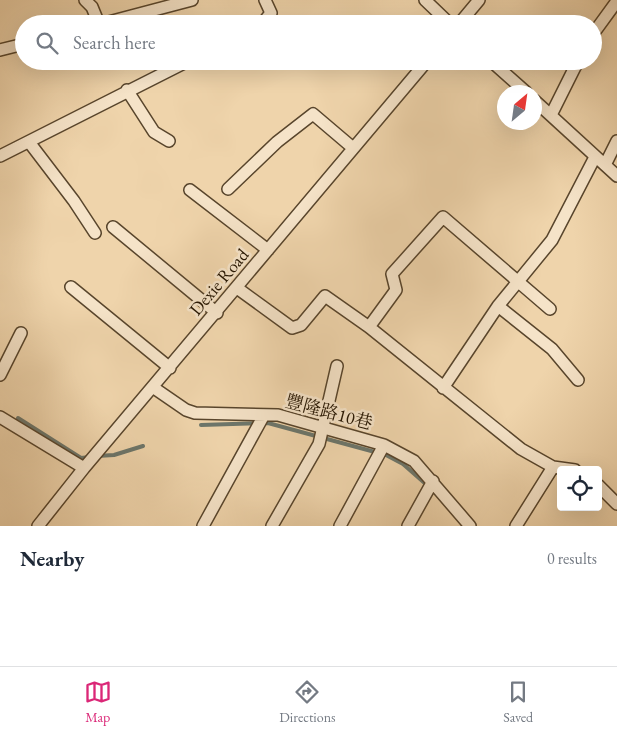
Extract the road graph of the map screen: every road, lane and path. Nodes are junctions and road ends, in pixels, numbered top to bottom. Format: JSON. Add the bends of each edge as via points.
{"nodes":[{"id":1,"x":85,"y":0,"type":"edge"},
{"id":2,"x":192,"y":0,"type":"edge"},
{"id":3,"x":265,"y":0,"type":"edge"},
{"id":4,"x":425,"y":0,"type":"edge"},
{"id":5,"x":479,"y":0,"type":"edge"},
{"id":6,"x":617,"y":1,"type":"edge"},
{"id":7,"x":157,"y":4,"type":"edge"},
{"id":8,"x":96,"y":15,"type":"edge"},
{"id":9,"x":126,"y":15,"type":"edge"},
{"id":10,"x":269,"y":15,"type":"edge"},
{"id":11,"x":441,"y":15,"type":"edge"},
{"id":12,"x":466,"y":15,"type":"edge"},
{"id":13,"x":602,"y":22,"type":"edge"},
{"id":14,"x":15,"y":46,"type":"edge"},
{"id":15,"x":0,"y":50,"type":"edge"},
{"id":16,"x":169,"y":70,"type":"edge"},
{"id":17,"x":419,"y":70,"type":"edge"},
{"id":18,"x":501,"y":70,"type":"edge"},
{"id":19,"x":574,"y":70,"type":"edge"},
{"id":20,"x":518,"y":85,"type":"edge"},
{"id":21,"x":127,"y":90,"type":"junction"},
{"id":22,"x":542,"y":107,"type":"edge"},
{"id":23,"x":551,"y":115,"type":"junction"},
{"id":24,"x":169,"y":141,"type":"dead end"},
{"id":25,"x":617,"y":141,"type":"edge"},
{"id":26,"x":29,"y":142,"type":"junction"},
{"id":27,"x":353,"y":148,"type":"junction"},
{"id":28,"x":0,"y":156,"type":"edge"},
{"id":29,"x":595,"y":157,"type":"junction"},
{"id":30,"x":605,"y":165,"type":"junction"},
{"id":31,"x":617,"y":176,"type":"edge"},
{"id":32,"x":228,"y":189,"type":"dead end"},
{"id":33,"x":190,"y":190,"type":"dead end"},
{"id":34,"x":113,"y":227,"type":"dead end"},
{"id":35,"x":95,"y":233,"type":"dead end"},
{"id":36,"x":268,"y":250,"type":"junction"},
{"id":37,"x":520,"y":280,"type":"junction"},
{"id":38,"x":70,"y":287,"type":"dead end"},
{"id":39,"x":237,"y":288,"type":"junction"},
{"id":40,"x":498,"y":306,"type":"junction"},
{"id":41,"x":550,"y":309,"type":"dead end"},
{"id":42,"x":217,"y":313,"type":"junction"},
{"id":43,"x":369,"y":327,"type":"junction"},
{"id":44,"x":21,"y":333,"type":"dead end"},
{"id":45,"x":337,"y":366,"type":"dead end"},
{"id":46,"x":170,"y":368,"type":"junction"},
{"id":47,"x":0,"y":375,"type":"edge"},
{"id":48,"x":578,"y":380,"type":"dead end"},
{"id":49,"x":154,"y":388,"type":"junction"},
{"id":50,"x":443,"y":388,"type":"junction"},
{"id":51,"x":264,"y":414,"type":"junction"},
{"id":52,"x":0,"y":417,"type":"edge"},
{"id":53,"x":322,"y":427,"type":"junction"},
{"id":54,"x":384,"y":445,"type":"junction"},
{"id":55,"x":553,"y":467,"type":"junction"},
{"id":56,"x":84,"y":468,"type":"junction"},
{"id":57,"x":557,"y":468,"type":"edge"},
{"id":58,"x":433,"y":481,"type":"junction"},
{"id":59,"x":602,"y":489,"type":"edge"},
{"id":60,"x":617,"y":504,"type":"edge"},
{"id":61,"x":38,"y":526,"type":"edge"},
{"id":62,"x":203,"y":526,"type":"edge"},
{"id":63,"x":272,"y":526,"type":"edge"},
{"id":64,"x":340,"y":526,"type":"edge"},
{"id":65,"x":408,"y":526,"type":"edge"},
{"id":66,"x":470,"y":526,"type":"edge"},
{"id":67,"x":516,"y":526,"type":"edge"}],
"edges":[{"from":1,"to":8,"type":"street"},
{"from":2,"to":7,"type":"street"},
{"from":3,"to":10,"type":"street"},
{"from":4,"to":11,"type":"street"},
{"from":5,"to":12,"type":"street"},
{"from":6,"to":13,"type":"street"},
{"from":7,"to":9,"type":"street"},
{"from":14,"to":15,"type":"street"},
{"from":16,"to":21,"type":"street"},
{"from":17,"to":27,"type":"street","name":"Dexie Road"},
{"from":18,"to":20,"type":"street"},
{"from":19,"to":23,"type":"street"},
{"from":21,"to":24,"type":"street","via":[[154,132]]},
{"from":21,"to":26,"type":"street"},
{"from":22,"to":23,"type":"street"},
{"from":23,"to":29,"type":"street"},
{"from":25,"to":30,"type":"street"},
{"from":26,"to":28,"type":"street"},
{"from":26,"to":35,"type":"street"},
{"from":27,"to":32,"type":"street","via":[[313,114],[277,142]]},
{"from":27,"to":36,"type":"street","name":"Dexie Road"},
{"from":29,"to":30,"type":"street"},
{"from":29,"to":37,"type":"street","via":[[552,240]]},
{"from":30,"to":31,"type":"street"},
{"from":33,"to":36,"type":"street"},
{"from":34,"to":42,"type":"street"},
{"from":36,"to":39,"type":"street","name":"Dexie Road"},
{"from":37,"to":40,"type":"street"},
{"from":37,"to":41,"type":"street"},
{"from":37,"to":43,"type":"street","via":[[443,217],[392,274],[396,290]]},
{"from":38,"to":46,"type":"street"},
{"from":39,"to":42,"type":"street","name":"Dexie Road"},
{"from":39,"to":43,"type":"street","via":[[292,328],[301,325],[325,296]]},
{"from":40,"to":48,"type":"street","via":[[552,350]]},
{"from":40,"to":50,"type":"street"},
{"from":42,"to":46,"type":"street","name":"Dexie Road"},
{"from":43,"to":50,"type":"street"},
{"from":44,"to":47,"type":"street"},
{"from":45,"to":53,"type":"street"},
{"from":46,"to":49,"type":"street","name":"Dexie Road"},
{"from":49,"to":51,"type":"street","name":"豐隆路10巷","via":[[195,414]]},
{"from":49,"to":56,"type":"street","name":"Dexie Road"},
{"from":50,"to":55,"type":"street","via":[[521,449]]},
{"from":51,"to":53,"type":"street","name":"豐隆路10巷"},
{"from":51,"to":62,"type":"street"},
{"from":52,"to":56,"type":"street"},
{"from":53,"to":54,"type":"street","name":"豐隆路10巷"},
{"from":53,"to":63,"type":"street","via":[[318,444]]},
{"from":54,"to":58,"type":"street","name":"豐隆路10巷","via":[[414,461]]},
{"from":54,"to":64,"type":"street"},
{"from":55,"to":57,"type":"street"},
{"from":55,"to":67,"type":"street"},
{"from":56,"to":61,"type":"street","name":"Dexie Road"},
{"from":58,"to":65,"type":"street"},
{"from":58,"to":66,"type":"street","name":"豐隆路10巷"},
{"from":59,"to":60,"type":"street"}]}
